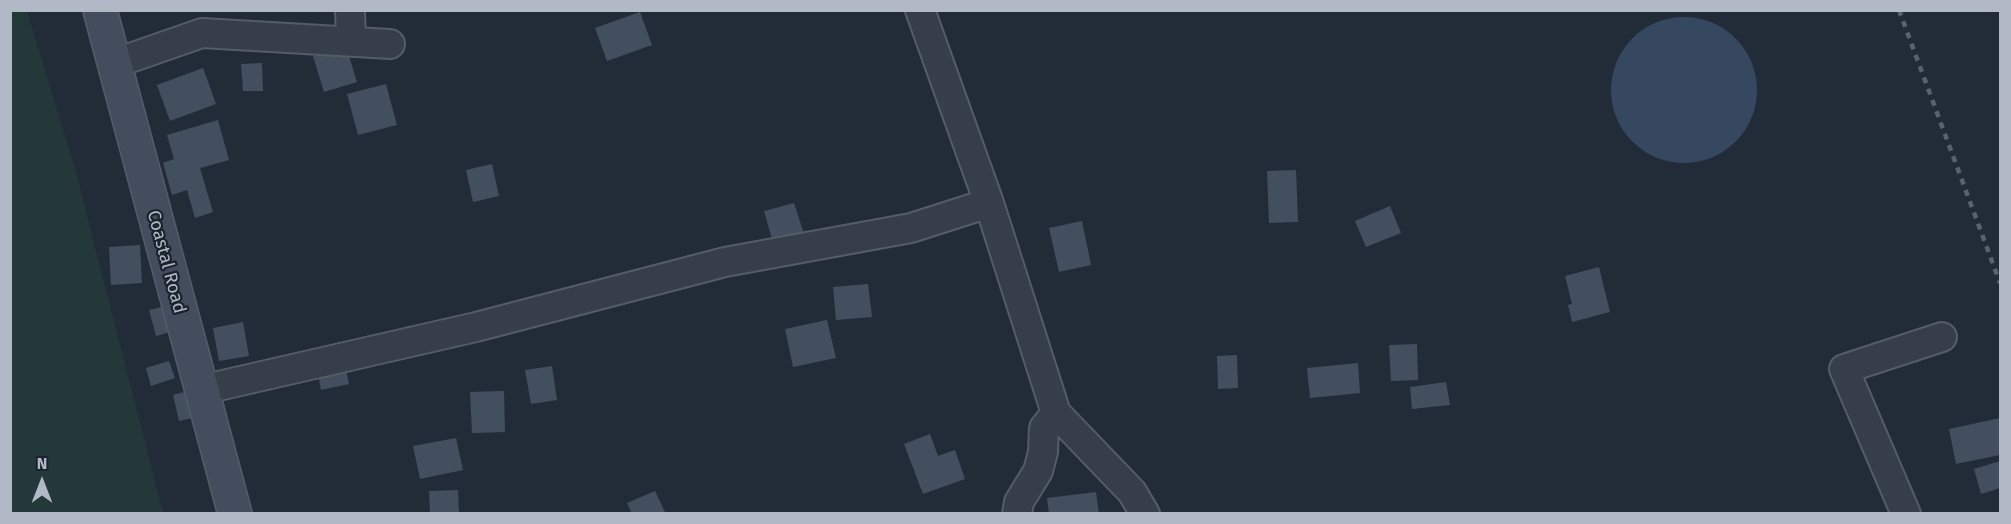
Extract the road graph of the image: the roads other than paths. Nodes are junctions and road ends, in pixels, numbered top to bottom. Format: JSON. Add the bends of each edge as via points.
{"nodes":[{"id":1,"x":100,"y":10,"type":"edge"},
{"id":2,"x":350,"y":10,"type":"edge"},
{"id":3,"x":920,"y":10,"type":"edge"},
{"id":4,"x":351,"y":41,"type":"junction"},
{"id":5,"x":390,"y":44,"type":"dead end"},
{"id":6,"x":114,"y":64,"type":"junction"},
{"id":7,"x":989,"y":203,"type":"junction"},
{"id":8,"x":1942,"y":337,"type":"dead end"},
{"id":9,"x":201,"y":390,"type":"junction"},
{"id":10,"x":1056,"y":413,"type":"junction"},
{"id":11,"x":235,"y":513,"type":"edge"},
{"id":12,"x":1017,"y":513,"type":"edge"},
{"id":13,"x":1145,"y":513,"type":"edge"},
{"id":14,"x":1906,"y":513,"type":"edge"}],
"edges":[{"from":1,"to":6,"type":"main road","name":"Coastal Road"},
{"from":2,"to":4,"type":"street"},
{"from":3,"to":7,"type":"street"},
{"from":4,"to":5,"type":"street"},
{"from":4,"to":6,"type":"street","via":[[201,33]]},
{"from":6,"to":9,"type":"main road","name":"Coastal Road"},
{"from":7,"to":9,"type":"street","via":[[911,228],[725,262],[476,327]]},
{"from":7,"to":10,"type":"street"},
{"from":8,"to":14,"type":"street","via":[[1844,369]]},
{"from":9,"to":11,"type":"main road","name":"Coastal Road"},
{"from":10,"to":12,"type":"street","via":[[1044,428],[1038,471],[1019,502]]},
{"from":10,"to":13,"type":"street","via":[[1132,492]]}]}
